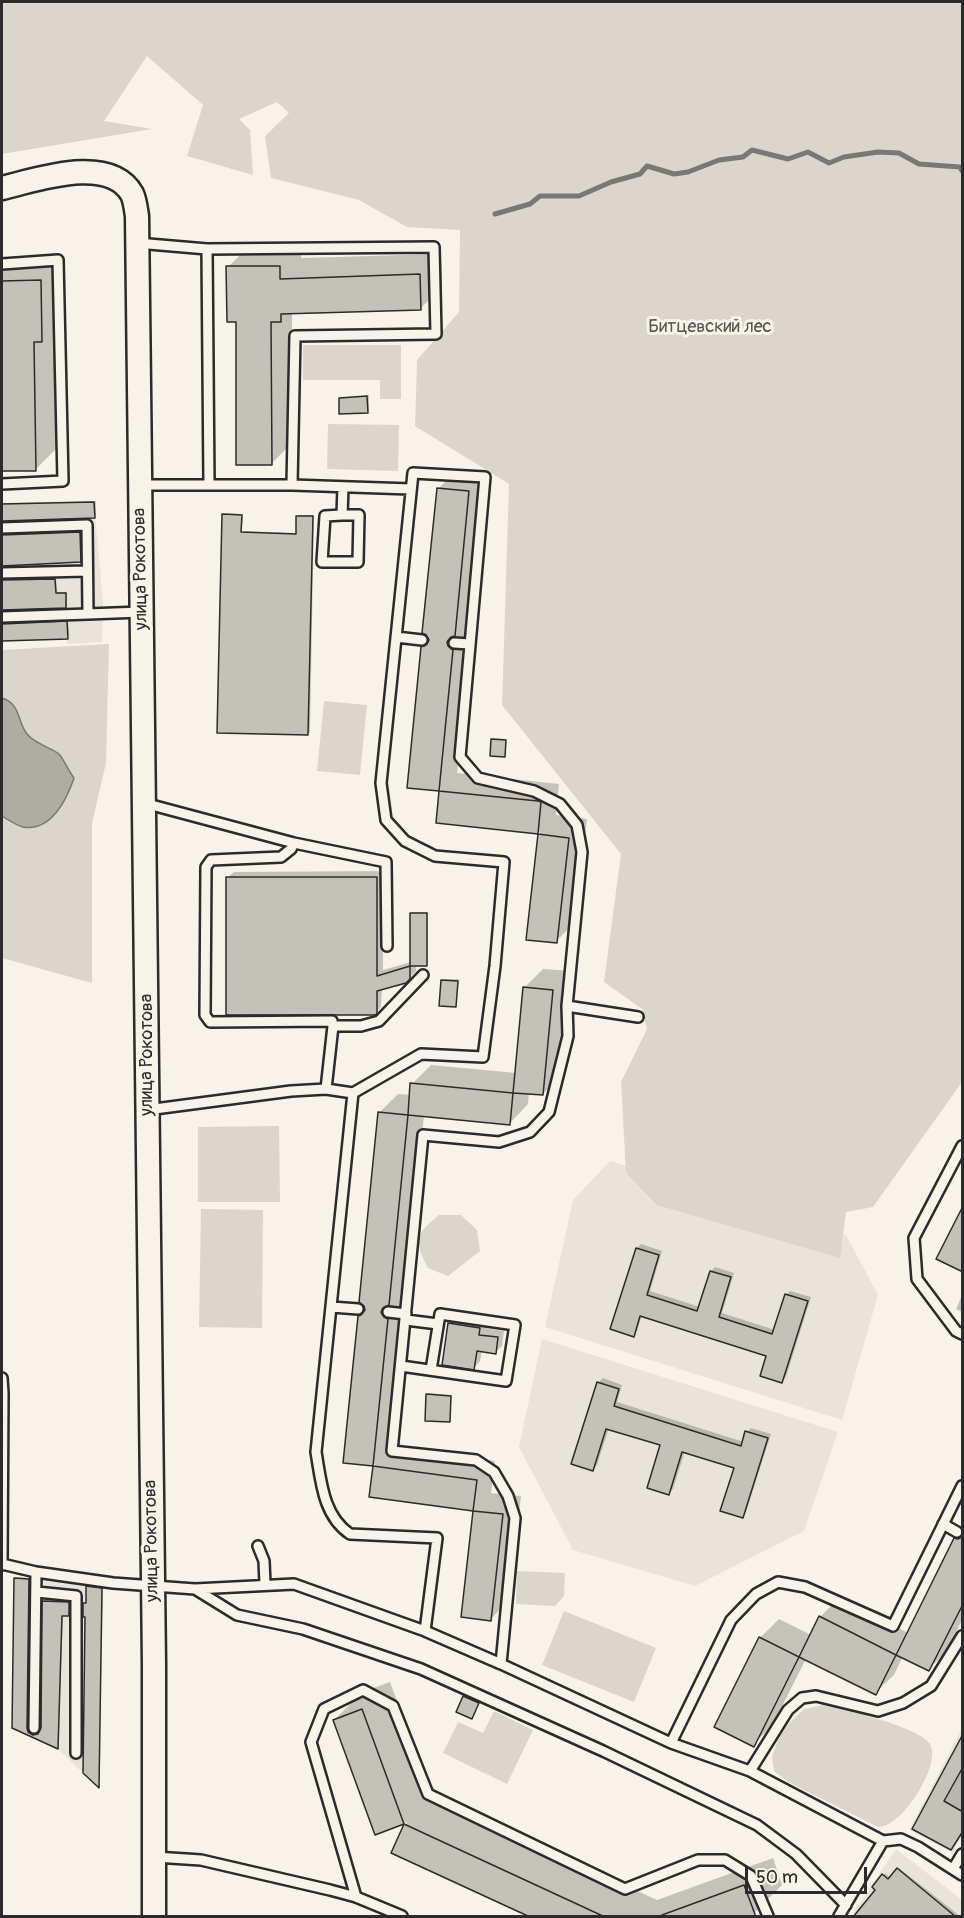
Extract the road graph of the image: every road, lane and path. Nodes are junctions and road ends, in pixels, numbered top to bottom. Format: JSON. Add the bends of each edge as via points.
{"nodes":[{"id":1,"x":2,"y":188,"type":"edge"},
{"id":2,"x":137,"y":243,"type":"junction"},
{"id":3,"x":207,"y":249,"type":"junction"},
{"id":4,"x":2,"y":264,"type":"edge"},
{"id":5,"x":2,"y":483,"type":"edge"},
{"id":6,"x":140,"y":485,"type":"junction"},
{"id":7,"x":208,"y":485,"type":"junction"},
{"id":8,"x":292,"y":485,"type":"junction"},
{"id":9,"x":343,"y":487,"type":"junction"},
{"id":10,"x":411,"y":489,"type":"junction"},
{"id":11,"x":342,"y":515,"type":"junction"},
{"id":12,"x":2,"y":528,"type":"edge"},
{"id":13,"x":87,"y":571,"type":"junction"},
{"id":14,"x":2,"y":573,"type":"edge"},
{"id":15,"x":141,"y":612,"type":"junction"},
{"id":16,"x":88,"y":614,"type":"junction"},
{"id":17,"x":2,"y":617,"type":"edge"},
{"id":18,"x":396,"y":637,"type":"junction"},
{"id":19,"x":422,"y":639,"type":"dead end"},
{"id":20,"x":454,"y":643,"type":"dead end"},
{"id":21,"x":470,"y":644,"type":"junction"},
{"id":22,"x":144,"y":803,"type":"junction"},
{"id":23,"x":294,"y":843,"type":"junction"},
{"id":24,"x":387,"y":946,"type":"dead end"},
{"id":25,"x":423,"y":975,"type":"dead end"},
{"id":26,"x":567,"y":1006,"type":"junction"},
{"id":27,"x":638,"y":1017,"type":"dead end"},
{"id":28,"x":333,"y":1026,"type":"junction"},
{"id":29,"x":326,"y":1089,"type":"junction"},
{"id":30,"x":353,"y":1093,"type":"junction"},
{"id":31,"x":147,"y":1110,"type":"junction"},
{"id":32,"x":963,"y":1146,"type":"edge"},
{"id":33,"x":332,"y":1307,"type":"junction"},
{"id":34,"x":358,"y":1309,"type":"dead end"},
{"id":35,"x":388,"y":1312,"type":"dead end"},
{"id":36,"x":406,"y":1317,"type":"junction"},
{"id":37,"x":438,"y":1323,"type":"junction"},
{"id":38,"x":963,"y":1334,"type":"edge"},
{"id":39,"x":401,"y":1366,"type":"junction"},
{"id":40,"x":430,"y":1370,"type":"junction"},
{"id":41,"x":2,"y":1378,"type":"edge"},
{"id":42,"x":2,"y":1394,"type":"edge"},
{"id":43,"x":963,"y":1486,"type":"edge"},
{"id":44,"x":943,"y":1524,"type":"junction"},
{"id":45,"x":957,"y":1532,"type":"dead end"},
{"id":46,"x":258,"y":1546,"type":"dead end"},
{"id":47,"x":2,"y":1564,"type":"edge"},
{"id":48,"x":36,"y":1572,"type":"junction"},
{"id":49,"x":266,"y":1584,"type":"junction"},
{"id":50,"x":152,"y":1586,"type":"junction"},
{"id":51,"x":195,"y":1589,"type":"junction"},
{"id":52,"x":37,"y":1592,"type":"junction"},
{"id":53,"x":425,"y":1631,"type":"junction"},
{"id":54,"x":963,"y":1636,"type":"edge"},
{"id":55,"x":501,"y":1664,"type":"junction"},
{"id":56,"x":34,"y":1728,"type":"dead end"},
{"id":57,"x":671,"y":1743,"type":"junction"},
{"id":58,"x":76,"y":1753,"type":"dead end"},
{"id":59,"x":750,"y":1771,"type":"junction"},
{"id":60,"x":883,"y":1841,"type":"junction"},
{"id":61,"x":963,"y":1854,"type":"edge"},
{"id":62,"x":154,"y":1857,"type":"junction"},
{"id":63,"x":953,"y":1869,"type":"junction"},
{"id":64,"x":963,"y":1875,"type":"edge"},
{"id":65,"x":356,"y":1897,"type":"junction"},
{"id":66,"x":846,"y":1905,"type":"junction"},
{"id":67,"x":154,"y":1917,"type":"edge"},
{"id":68,"x":402,"y":1917,"type":"edge"},
{"id":69,"x":768,"y":1917,"type":"edge"},
{"id":70,"x":839,"y":1917,"type":"edge"}],
"edges":[{"from":1,"to":2,"type":"street","name":"улица Рокотова","via":[[75,172],[100,173],[118,180],[132,194]]},
{"from":2,"to":3,"type":"lane"},
{"from":2,"to":6,"type":"street","name":"улица Рокотова"},
{"from":3,"to":7,"type":"lane"},
{"from":3,"to":8,"type":"lane","via":[[434,247],[436,334],[295,336]]},
{"from":4,"to":5,"type":"lane","via":[[58,260],[63,481]]},
{"from":6,"to":7,"type":"lane"},
{"from":6,"to":15,"type":"street","name":"улица Рокотова"},
{"from":7,"to":8,"type":"lane"},
{"from":8,"to":9,"type":"lane"},
{"from":9,"to":10,"type":"lane"},
{"from":9,"to":11,"type":"lane"},
{"from":10,"to":18,"type":"lane"},
{"from":10,"to":21,"type":"lane","via":[[413,473],[485,477]]},
{"from":11,"to":11,"type":"lane","via":[[325,516],[322,562],[358,562],[359,515]]},
{"from":12,"to":13,"type":"lane","via":[[87,525]]},
{"from":13,"to":14,"type":"lane"},
{"from":13,"to":16,"type":"lane"},
{"from":15,"to":16,"type":"lane"},
{"from":15,"to":22,"type":"street","name":"улица Рокотова"},
{"from":16,"to":17,"type":"lane"},
{"from":18,"to":19,"type":"lane"},
{"from":18,"to":30,"type":"lane","via":[[381,783],[386,820],[405,841],[435,856],[504,862],[496,955],[483,1057],[422,1054]]},
{"from":20,"to":21,"type":"lane"},
{"from":21,"to":26,"type":"lane","via":[[460,757],[478,778],[534,791],[560,804],[577,825],[582,852]]},
{"from":22,"to":23,"type":"lane"},
{"from":22,"to":31,"type":"street","name":"улица Рокотова"},
{"from":23,"to":24,"type":"lane","via":[[386,862]]},
{"from":23,"to":28,"type":"lane","via":[[281,857],[211,860],[206,867],[205,1014],[210,1022],[332,1021]]},
{"from":25,"to":28,"type":"lane","via":[[379,1021],[362,1026]]},
{"from":26,"to":27,"type":"lane"},
{"from":26,"to":36,"type":"lane","via":[[568,1036],[549,1112],[530,1132],[499,1142],[423,1135]]},
{"from":28,"to":29,"type":"lane"},
{"from":29,"to":30,"type":"lane"},
{"from":29,"to":31,"type":"lane"},
{"from":30,"to":33,"type":"lane"},
{"from":31,"to":50,"type":"street","name":"улица Рокотова"},
{"from":32,"to":38,"type":"lane","via":[[914,1239],[917,1279],[956,1331]]},
{"from":33,"to":34,"type":"lane"},
{"from":33,"to":53,"type":"lane","via":[[316,1452],[322,1488],[333,1519],[350,1534],[437,1538]]},
{"from":35,"to":36,"type":"lane"},
{"from":36,"to":37,"type":"lane"},
{"from":36,"to":39,"type":"lane"},
{"from":37,"to":40,"type":"lane"},
{"from":37,"to":40,"type":"lane","via":[[440,1314],[515,1326],[506,1381]]},
{"from":39,"to":40,"type":"lane"},
{"from":39,"to":55,"type":"lane","via":[[392,1450],[476,1460],[494,1472],[508,1496],[515,1518]]},
{"from":41,"to":42,"type":"lane"},
{"from":42,"to":47,"type":"lane"},
{"from":43,"to":44,"type":"lane"},
{"from":44,"to":45,"type":"lane"},
{"from":44,"to":57,"type":"lane","via":[[893,1626],[805,1587],[778,1582],[756,1594],[731,1620]]},
{"from":46,"to":49,"type":"lane"},
{"from":47,"to":48,"type":"lane"},
{"from":48,"to":50,"type":"lane"},
{"from":48,"to":52,"type":"lane"},
{"from":49,"to":51,"type":"lane"},
{"from":49,"to":53,"type":"lane","via":[[294,1584]]},
{"from":50,"to":51,"type":"lane"},
{"from":50,"to":62,"type":"street","name":"улица Рокотова"},
{"from":51,"to":66,"type":"lane","via":[[237,1615],[303,1629],[421,1669],[757,1825],[796,1854]]},
{"from":52,"to":56,"type":"lane"},
{"from":52,"to":58,"type":"lane","via":[[76,1596]]},
{"from":53,"to":55,"type":"lane"},
{"from":54,"to":59,"type":"lane","via":[[931,1686],[903,1703],[879,1711],[816,1696],[802,1698],[788,1710]]},
{"from":55,"to":57,"type":"lane"},
{"from":57,"to":59,"type":"lane"},
{"from":59,"to":60,"type":"lane"},
{"from":60,"to":63,"type":"lane","via":[[901,1839]]},
{"from":60,"to":66,"type":"lane"},
{"from":61,"to":63,"type":"lane"},
{"from":62,"to":65,"type":"lane","via":[[201,1860]]},
{"from":62,"to":67,"type":"street","name":"улица Рокотова"},
{"from":63,"to":64,"type":"lane"},
{"from":65,"to":68,"type":"lane"},
{"from":65,"to":69,"type":"lane","via":[[311,1742],[324,1709],[363,1690],[393,1706],[428,1794],[625,1889],[698,1860],[725,1860],[752,1876]]},
{"from":66,"to":70,"type":"lane"}]}
